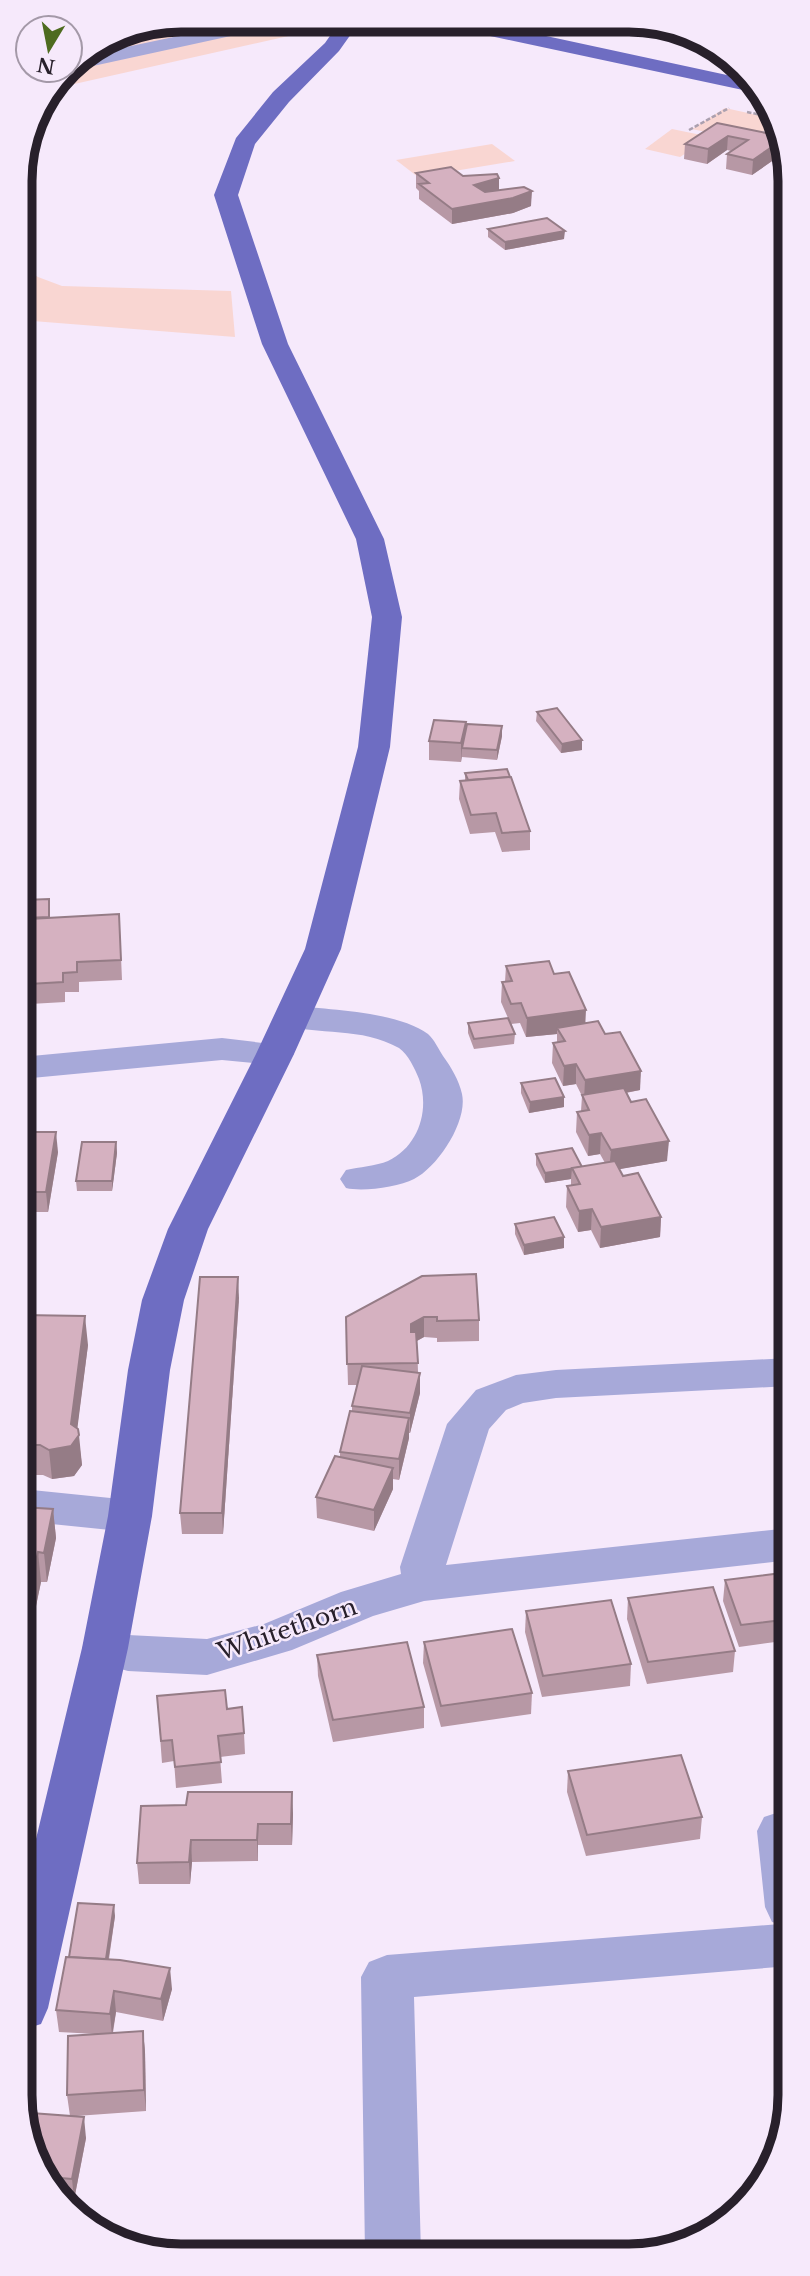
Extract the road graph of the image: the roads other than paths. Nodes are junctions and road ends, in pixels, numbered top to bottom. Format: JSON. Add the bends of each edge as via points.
{"nodes":[{"id":1,"x":222,"y":32,"type":"edge"},
{"id":2,"x":343,"y":32,"type":"edge"},
{"id":3,"x":499,"y":32,"type":"edge"},
{"id":4,"x":93,"y":60,"type":"edge"},
{"id":5,"x":743,"y":85,"type":"edge"},
{"id":6,"x":284,"y":1036,"type":"junction"},
{"id":7,"x":32,"y":1067,"type":"edge"},
{"id":8,"x":360,"y":1179,"type":"dead end"},
{"id":9,"x":778,"y":1373,"type":"edge"},
{"id":10,"x":32,"y":1506,"type":"edge"},
{"id":11,"x":130,"y":1516,"type":"junction"},
{"id":12,"x":778,"y":1545,"type":"edge"},
{"id":13,"x":424,"y":1584,"type":"junction"},
{"id":14,"x":105,"y":1648,"type":"junction"},
{"id":15,"x":778,"y":1946,"type":"edge"},
{"id":16,"x":32,"y":1965,"type":"edge"},
{"id":17,"x":393,"y":2244,"type":"edge"}],
"edges":[{"from":1,"to":4,"type":"street"},
{"from":2,"to":6,"type":"main road","via":[[281,96],[244,143],[226,195],[275,344],[370,539],[387,617],[374,747],[323,949]]},
{"from":3,"to":5,"type":"main road"},
{"from":6,"to":7,"type":"street","via":[[222,1049]]},
{"from":6,"to":8,"type":"street","via":[[356,1023],[415,1042],[434,1070],[444,1097],[441,1120],[426,1149],[401,1170]]},
{"from":6,"to":11,"type":"main road","via":[[188,1229],[163,1300]]},
{"from":9,"to":13,"type":"street","via":[[556,1384],[516,1390],[491,1400],[469,1424],[423,1567]]},
{"from":10,"to":11,"type":"street"},
{"from":11,"to":14,"type":"main road"},
{"from":12,"to":13,"type":"street","name":"Whitethorn"},
{"from":13,"to":14,"type":"street","name":"Whitethorn","via":[[357,1604],[276,1638],[207,1657]]},
{"from":14,"to":16,"type":"main road"},
{"from":15,"to":17,"type":"street","via":[[387,1977]]}]}
